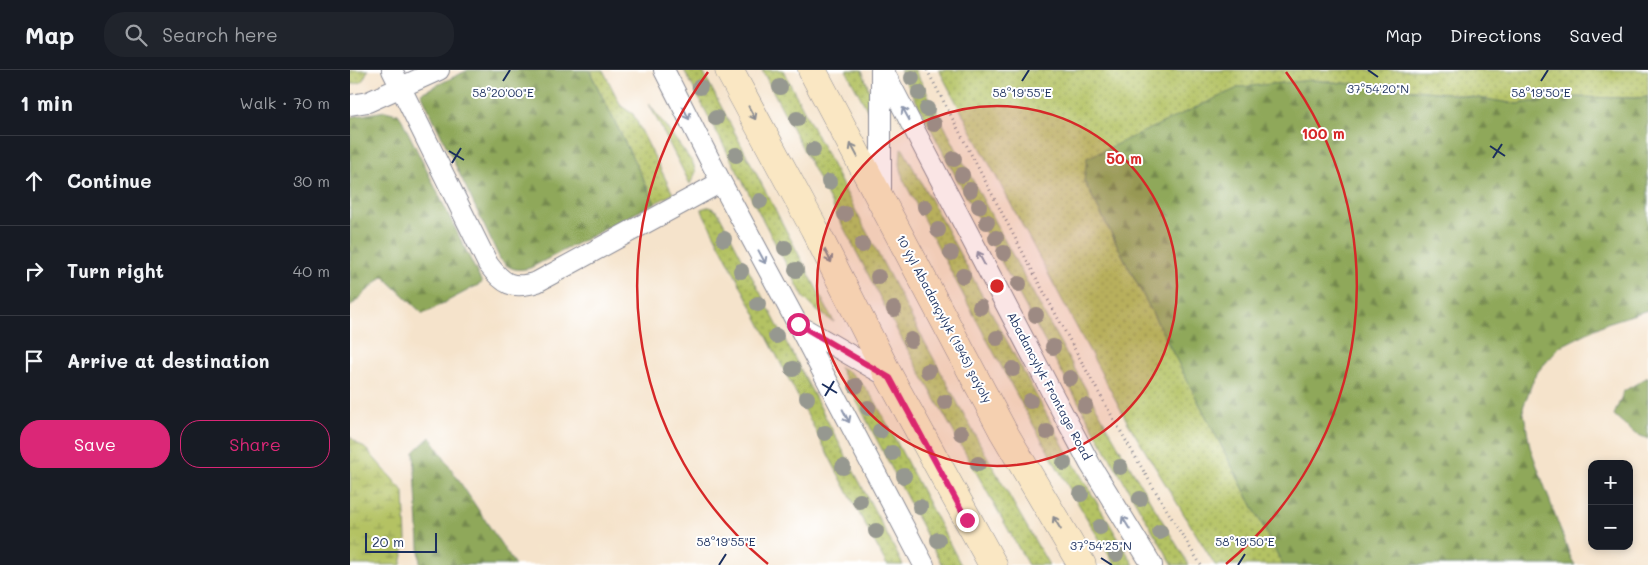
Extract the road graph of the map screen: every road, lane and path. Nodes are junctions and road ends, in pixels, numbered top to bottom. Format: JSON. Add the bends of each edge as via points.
{"nodes":[{"id":1,"x":392,"y":70,"type":"edge"},
{"id":2,"x":439,"y":70,"type":"edge"},
{"id":3,"x":664,"y":70,"type":"edge"},
{"id":4,"x":729,"y":70,"type":"edge"},
{"id":5,"x":812,"y":70,"type":"edge"},
{"id":6,"x":882,"y":70,"type":"edge"},
{"id":7,"x":927,"y":70,"type":"edge"},
{"id":8,"x":402,"y":88,"type":"junction"},
{"id":9,"x":350,"y":105,"type":"edge"},
{"id":10,"x":721,"y":182,"type":"junction"},
{"id":11,"x":881,"y":201,"type":"junction"},
{"id":12,"x":798,"y":324,"type":"junction"},
{"id":13,"x":890,"y":378,"type":"junction"},
{"id":14,"x":924,"y":565,"type":"edge"},
{"id":15,"x":993,"y":565,"type":"edge"},
{"id":16,"x":1082,"y":565,"type":"edge"},
{"id":17,"x":1152,"y":565,"type":"edge"},
{"id":18,"x":1200,"y":565,"type":"edge"}],
"edges":[{"from":1,"to":8,"type":"street"},
{"from":2,"to":8,"type":"street"},
{"from":3,"to":10,"type":"street","one_way":true},
{"from":4,"to":13,"type":"main road","one_way":true},
{"from":11,"to":5,"type":"main road","name":"10 ýyl Abadançylyk (1945) şaýoly","one_way":true},
{"from":6,"to":11,"type":"street"},
{"from":17,"to":6,"type":"street","name":"Abadancylyk Frontage Road","one_way":true,"via":[[1050,391]]},
{"from":7,"to":18,"type":"path","via":[[1124,438]]},
{"from":8,"to":9,"type":"street","via":[[368,102]]},
{"from":8,"to":10,"type":"street","via":[[488,264],[510,284],[522,287],[537,282]]},
{"from":10,"to":12,"type":"street","one_way":true},
{"from":16,"to":11,"type":"main road","name":"10 ýyl Abadançylyk (1945) şaýoly","one_way":true,"via":[[1003,431]]},
{"from":12,"to":13,"type":"street"},
{"from":12,"to":14,"type":"street","one_way":true},
{"from":13,"to":15,"type":"main road"}]}
